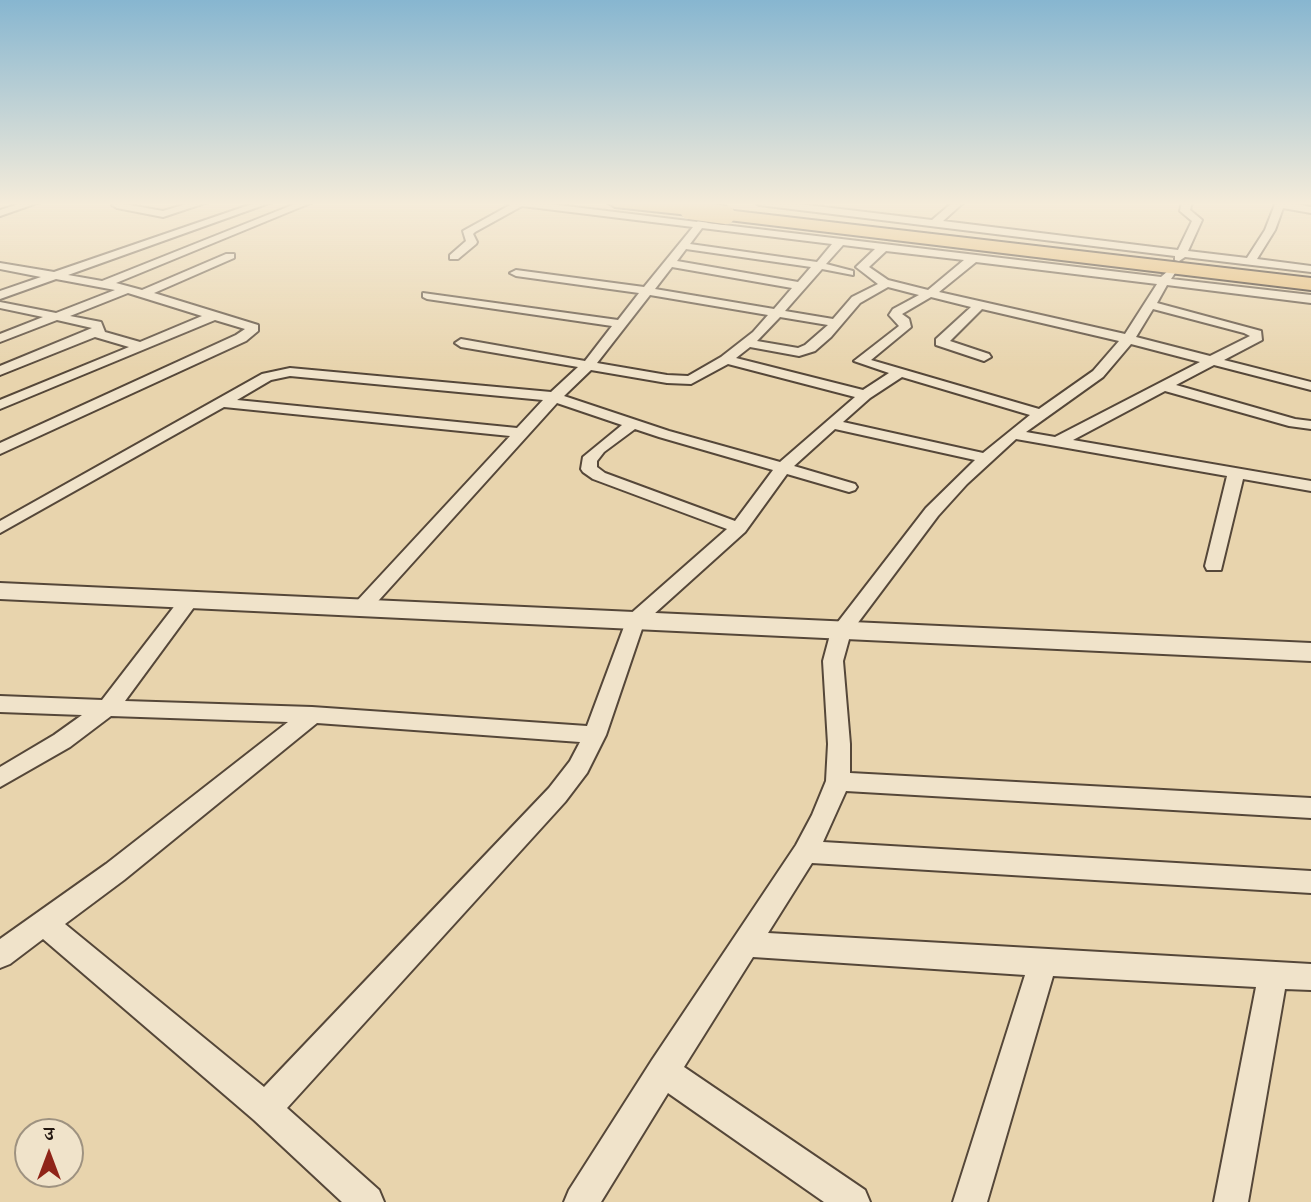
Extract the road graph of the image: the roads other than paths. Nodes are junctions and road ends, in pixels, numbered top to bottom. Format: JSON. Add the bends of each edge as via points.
{"nodes":[{"id":1,"x":109,"y":258,"type":"edge"},
{"id":2,"x":169,"y":258,"type":"edge"},
{"id":3,"x":225,"y":258,"type":"edge"},
{"id":4,"x":674,"y":258,"type":"edge"},
{"id":5,"x":770,"y":258,"type":"edge"},
{"id":6,"x":825,"y":258,"type":"edge"},
{"id":7,"x":872,"y":258,"type":"edge"},
{"id":8,"x":974,"y":258,"type":"edge"},
{"id":9,"x":985,"y":258,"type":"edge"},
{"id":10,"x":1109,"y":258,"type":"edge"},
{"id":11,"x":1154,"y":258,"type":"edge"},
{"id":12,"x":1211,"y":258,"type":"edge"},
{"id":13,"x":1252,"y":258,"type":"edge"},
{"id":14,"x":671,"y":262,"type":"junction"},
{"id":15,"x":1250,"y":262,"type":"junction"},
{"id":16,"x":818,"y":265,"type":"junction"},
{"id":17,"x":4,"y":268,"type":"edge"},
{"id":18,"x":1311,"y":269,"type":"edge"},
{"id":19,"x":516,"y":273,"type":"dead end"},
{"id":20,"x":849,"y":273,"type":"dead end"},
{"id":21,"x":59,"y":276,"type":"junction"},
{"id":22,"x":1311,"y":276,"type":"edge"},
{"id":23,"x":1167,"y":277,"type":"junction"},
{"id":24,"x":884,"y":283,"type":"junction"},
{"id":25,"x":105,"y":284,"type":"junction"},
{"id":26,"x":1311,"y":284,"type":"edge"},
{"id":27,"x":799,"y":286,"type":"junction"},
{"id":28,"x":128,"y":289,"type":"junction"},
{"id":29,"x":649,"y":290,"type":"junction"},
{"id":30,"x":933,"y":292,"type":"junction"},
{"id":31,"x":144,"y":293,"type":"junction"},
{"id":32,"x":427,"y":295,"type":"dead end"},
{"id":33,"x":1311,"y":299,"type":"edge"},
{"id":34,"x":1,"y":303,"type":"edge"},
{"id":35,"x":981,"y":304,"type":"junction"},
{"id":36,"x":1148,"y":304,"type":"junction"},
{"id":37,"x":776,"y":313,"type":"junction"},
{"id":38,"x":58,"y":316,"type":"junction"},
{"id":39,"x":213,"y":316,"type":"junction"},
{"id":40,"x":836,"y":323,"type":"junction"},
{"id":41,"x":622,"y":324,"type":"junction"},
{"id":42,"x":96,"y":332,"type":"junction"},
{"id":43,"x":0,"y":338,"type":"edge"},
{"id":44,"x":1128,"y":339,"type":"junction"},
{"id":45,"x":461,"y":343,"type":"dead end"},
{"id":46,"x":746,"y":343,"type":"junction"},
{"id":47,"x":141,"y":346,"type":"junction"},
{"id":48,"x":984,"y":357,"type":"dead end"},
{"id":49,"x":726,"y":360,"type":"junction"},
{"id":50,"x":1213,"y":361,"type":"junction"},
{"id":51,"x":589,"y":363,"type":"junction"},
{"id":52,"x":0,"y":371,"type":"edge"},
{"id":53,"x":899,"y":373,"type":"junction"},
{"id":54,"x":1163,"y":386,"type":"junction"},
{"id":55,"x":1311,"y":386,"type":"edge"},
{"id":56,"x":865,"y":395,"type":"junction"},
{"id":57,"x":554,"y":397,"type":"junction"},
{"id":58,"x":225,"y":403,"type":"junction"},
{"id":59,"x":0,"y":405,"type":"edge"},
{"id":60,"x":1042,"y":414,"type":"junction"},
{"id":61,"x":633,"y":424,"type":"junction"},
{"id":62,"x":831,"y":424,"type":"junction"},
{"id":63,"x":1311,"y":425,"type":"edge"},
{"id":64,"x":522,"y":433,"type":"junction"},
{"id":65,"x":1013,"y":434,"type":"junction"},
{"id":66,"x":1057,"y":442,"type":"junction"},
{"id":67,"x":0,"y":449,"type":"edge"},
{"id":68,"x":986,"y":458,"type":"junction"},
{"id":69,"x":783,"y":468,"type":"junction"},
{"id":70,"x":1236,"y":473,"type":"junction"},
{"id":71,"x":1311,"y":486,"type":"edge"},
{"id":72,"x":849,"y":487,"type":"dead end"},
{"id":73,"x":0,"y":528,"type":"edge"},
{"id":74,"x":739,"y":528,"type":"junction"},
{"id":75,"x":1214,"y":566,"type":"dead end"},
{"id":76,"x":0,"y":591,"type":"edge"},
{"id":77,"x":190,"y":599,"type":"junction"},
{"id":78,"x":363,"y":606,"type":"junction"},
{"id":79,"x":635,"y":620,"type":"junction"},
{"id":80,"x":841,"y":631,"type":"junction"},
{"id":81,"x":1311,"y":652,"type":"edge"},
{"id":82,"x":0,"y":704,"type":"edge"},
{"id":83,"x":108,"y":706,"type":"junction"},
{"id":84,"x":312,"y":715,"type":"junction"},
{"id":85,"x":595,"y":735,"type":"junction"},
{"id":86,"x":0,"y":778,"type":"edge"},
{"id":87,"x":838,"y":781,"type":"junction"},
{"id":88,"x":1311,"y":808,"type":"edge"},
{"id":89,"x":806,"y":852,"type":"junction"},
{"id":90,"x":1311,"y":882,"type":"edge"},
{"id":91,"x":45,"y":924,"type":"junction"},
{"id":92,"x":746,"y":944,"type":"junction"},
{"id":93,"x":0,"y":955,"type":"edge"},
{"id":94,"x":1043,"y":962,"type":"junction"},
{"id":95,"x":1273,"y":975,"type":"junction"},
{"id":96,"x":1311,"y":977,"type":"edge"},
{"id":97,"x":663,"y":1071,"type":"junction"},
{"id":98,"x":265,"y":1109,"type":"junction"},
{"id":99,"x":368,"y":1202,"type":"edge"},
{"id":100,"x":581,"y":1202,"type":"edge"},
{"id":101,"x":853,"y":1202,"type":"edge"},
{"id":102,"x":970,"y":1202,"type":"edge"},
{"id":103,"x":1231,"y":1202,"type":"edge"}],
"edges":[{"from":1,"to":21,"type":"street"},
{"from":2,"to":25,"type":"street"},
{"from":3,"to":31,"type":"street"},
{"from":4,"to":14,"type":"street"},
{"from":5,"to":16,"type":"street"},
{"from":6,"to":16,"type":"street"},
{"from":7,"to":24,"type":"street","via":[[862,267]]},
{"from":8,"to":30,"type":"street"},
{"from":9,"to":23,"type":"street"},
{"from":10,"to":26,"type":"highway"},
{"from":11,"to":22,"type":"highway"},
{"from":12,"to":15,"type":"street"},
{"from":13,"to":15,"type":"street"},
{"from":14,"to":27,"type":"street"},
{"from":14,"to":29,"type":"street"},
{"from":15,"to":18,"type":"street"},
{"from":16,"to":20,"type":"street"},
{"from":16,"to":27,"type":"street"},
{"from":17,"to":21,"type":"street"},
{"from":19,"to":29,"type":"street"},
{"from":21,"to":25,"type":"street"},
{"from":21,"to":34,"type":"street"},
{"from":23,"to":33,"type":"street"},
{"from":23,"to":36,"type":"street"},
{"from":24,"to":30,"type":"street"},
{"from":24,"to":40,"type":"street","via":[[856,300]]},
{"from":25,"to":28,"type":"street"},
{"from":27,"to":37,"type":"street"},
{"from":28,"to":31,"type":"street"},
{"from":28,"to":38,"type":"street"},
{"from":29,"to":37,"type":"street"},
{"from":29,"to":41,"type":"street"},
{"from":30,"to":35,"type":"street"},
{"from":30,"to":53,"type":"street","via":[[897,312],[905,327],[862,359],[864,364]]},
{"from":31,"to":39,"type":"street"},
{"from":32,"to":41,"type":"street"},
{"from":34,"to":38,"type":"street"},
{"from":35,"to":44,"type":"street"},
{"from":35,"to":48,"type":"street","via":[[941,342]]},
{"from":36,"to":44,"type":"street"},
{"from":36,"to":50,"type":"street","via":[[1257,334]]},
{"from":37,"to":40,"type":"street"},
{"from":37,"to":46,"type":"street"},
{"from":38,"to":42,"type":"street","via":[[97,325]]},
{"from":38,"to":43,"type":"street"},
{"from":39,"to":47,"type":"street"},
{"from":39,"to":67,"type":"street","via":[[254,328]]},
{"from":40,"to":46,"type":"street","via":[[805,351]]},
{"from":41,"to":51,"type":"street"},
{"from":42,"to":47,"type":"street"},
{"from":42,"to":52,"type":"street"},
{"from":44,"to":50,"type":"street"},
{"from":44,"to":60,"type":"street","via":[[1098,374]]},
{"from":45,"to":51,"type":"street"},
{"from":46,"to":49,"type":"street"},
{"from":47,"to":59,"type":"street"},
{"from":49,"to":51,"type":"street","via":[[702,376],[678,381]]},
{"from":49,"to":56,"type":"street"},
{"from":50,"to":54,"type":"street"},
{"from":50,"to":55,"type":"street"},
{"from":51,"to":57,"type":"street"},
{"from":53,"to":56,"type":"street"},
{"from":53,"to":60,"type":"street"},
{"from":54,"to":63,"type":"street"},
{"from":54,"to":66,"type":"street"},
{"from":56,"to":62,"type":"street"},
{"from":57,"to":58,"type":"street","via":[[289,372],[267,377]]},
{"from":57,"to":61,"type":"street"},
{"from":57,"to":64,"type":"street"},
{"from":58,"to":64,"type":"street"},
{"from":58,"to":73,"type":"street"},
{"from":60,"to":65,"type":"street"},
{"from":61,"to":69,"type":"street"},
{"from":61,"to":74,"type":"street","via":[[599,449],[589,460],[589,469]]},
{"from":62,"to":68,"type":"street"},
{"from":62,"to":69,"type":"street"},
{"from":64,"to":78,"type":"street"},
{"from":65,"to":66,"type":"street"},
{"from":65,"to":68,"type":"street"},
{"from":66,"to":70,"type":"street"},
{"from":68,"to":80,"type":"street","via":[[932,512]]},
{"from":69,"to":72,"type":"street"},
{"from":69,"to":74,"type":"street"},
{"from":70,"to":71,"type":"street"},
{"from":70,"to":75,"type":"street"},
{"from":74,"to":79,"type":"street"},
{"from":76,"to":77,"type":"street"},
{"from":77,"to":78,"type":"street"},
{"from":77,"to":83,"type":"street"},
{"from":78,"to":79,"type":"street"},
{"from":79,"to":80,"type":"street"},
{"from":79,"to":85,"type":"street"},
{"from":80,"to":81,"type":"street"},
{"from":80,"to":87,"type":"street","via":[[833,661]]},
{"from":82,"to":83,"type":"street"},
{"from":83,"to":84,"type":"street"},
{"from":83,"to":86,"type":"street","via":[[62,741]]},
{"from":84,"to":85,"type":"street"},
{"from":84,"to":91,"type":"street"},
{"from":85,"to":98,"type":"street","via":[[557,796]]},
{"from":87,"to":88,"type":"street"},
{"from":87,"to":89,"type":"street"},
{"from":89,"to":90,"type":"street"},
{"from":89,"to":92,"type":"street"},
{"from":91,"to":93,"type":"street"},
{"from":91,"to":98,"type":"street"},
{"from":92,"to":94,"type":"street"},
{"from":92,"to":97,"type":"street"},
{"from":94,"to":95,"type":"street"},
{"from":94,"to":102,"type":"street"},
{"from":95,"to":96,"type":"street"},
{"from":95,"to":103,"type":"street"},
{"from":97,"to":100,"type":"street"},
{"from":97,"to":101,"type":"street"},
{"from":98,"to":99,"type":"street"}]}
